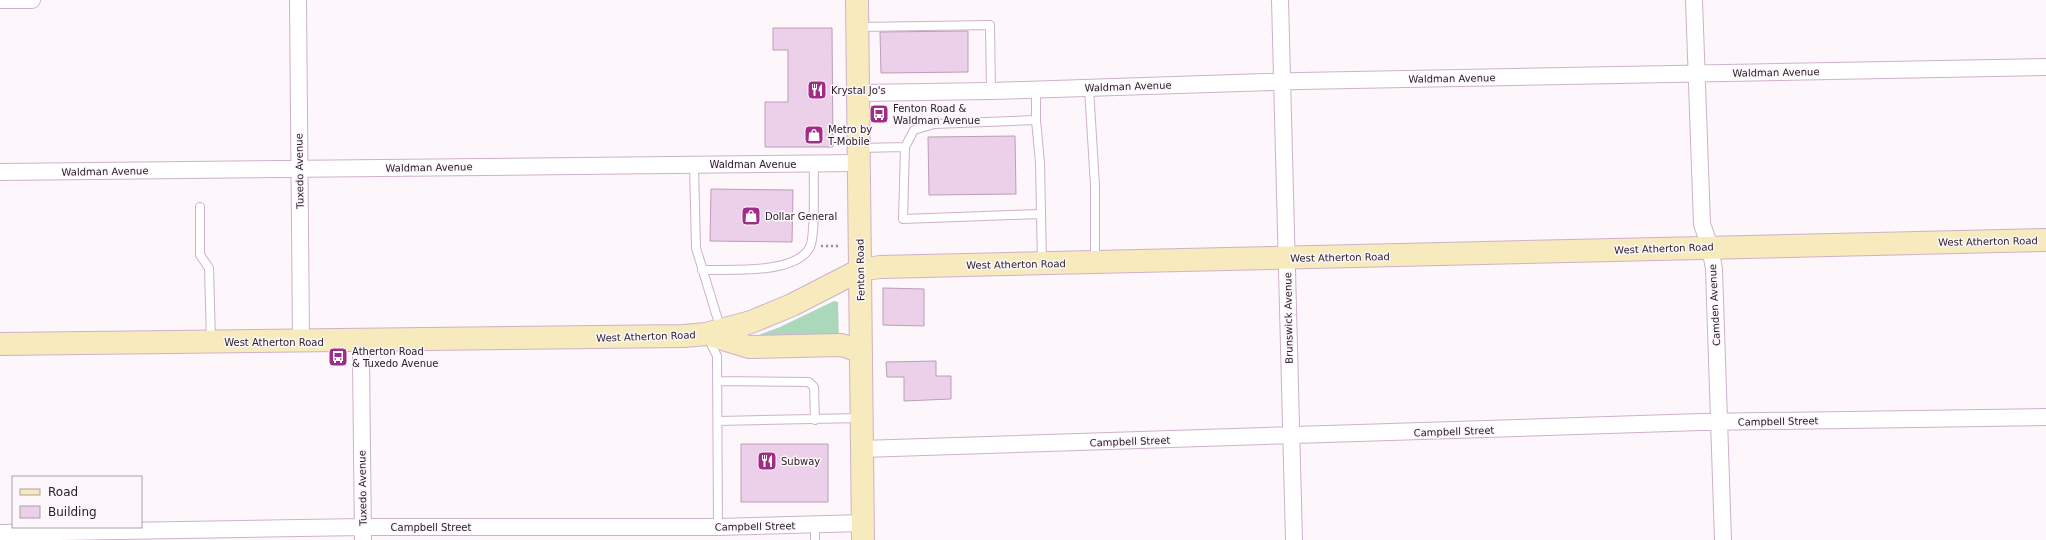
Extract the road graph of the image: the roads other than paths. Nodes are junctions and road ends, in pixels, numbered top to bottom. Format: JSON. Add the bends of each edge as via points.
{"nodes":[{"id":1,"x":0,"y":0,"type":"edge"},
{"id":2,"x":32,"y":0,"type":"edge"},
{"id":3,"x":298,"y":0,"type":"edge"},
{"id":4,"x":857,"y":0,"type":"edge"},
{"id":5,"x":1280,"y":0,"type":"edge"},
{"id":6,"x":1694,"y":0,"type":"edge"},
{"id":7,"x":858,"y":27,"type":"junction"},
{"id":8,"x":2046,"y":67,"type":"edge"},
{"id":9,"x":1697,"y":74,"type":"junction"},
{"id":10,"x":1282,"y":82,"type":"junction"},
{"id":11,"x":1089,"y":88,"type":"junction"},
{"id":12,"x":1036,"y":89,"type":"junction"},
{"id":13,"x":991,"y":91,"type":"junction"},
{"id":14,"x":858,"y":93,"type":"junction"},
{"id":15,"x":1036,"y":120,"type":"junction"},
{"id":16,"x":905,"y":148,"type":"junction"},
{"id":17,"x":859,"y":156,"type":"junction"},
{"id":18,"x":814,"y":164,"type":"junction"},
{"id":19,"x":694,"y":165,"type":"junction"},
{"id":20,"x":299,"y":168,"type":"junction"},
{"id":21,"x":0,"y":172,"type":"edge"},
{"id":22,"x":200,"y":207,"type":"dead end"},
{"id":23,"x":1040,"y":214,"type":"junction"},
{"id":24,"x":2046,"y":240,"type":"edge"},
{"id":25,"x":1710,"y":247,"type":"junction"},
{"id":26,"x":1287,"y":258,"type":"junction"},
{"id":27,"x":1095,"y":262,"type":"junction"},
{"id":28,"x":1042,"y":264,"type":"junction"},
{"id":29,"x":702,"y":270,"type":"junction"},
{"id":30,"x":860,"y":270,"type":"junction"},
{"id":31,"x":713,"y":332,"type":"junction"},
{"id":32,"x":302,"y":341,"type":"junction"},
{"id":33,"x":362,"y":341,"type":"junction"},
{"id":34,"x":211,"y":342,"type":"junction"},
{"id":35,"x":0,"y":344,"type":"edge"},
{"id":36,"x":861,"y":353,"type":"junction"},
{"id":37,"x":718,"y":381,"type":"junction"},
{"id":38,"x":2046,"y":417,"type":"edge"},
{"id":39,"x":861,"y":418,"type":"junction"},
{"id":40,"x":815,"y":420,"type":"junction"},
{"id":41,"x":718,"y":421,"type":"junction"},
{"id":42,"x":1719,"y":422,"type":"junction"},
{"id":43,"x":1290,"y":436,"type":"junction"},
{"id":44,"x":862,"y":450,"type":"junction"},
{"id":45,"x":718,"y":527,"type":"junction"},
{"id":46,"x":0,"y":532,"type":"edge"},
{"id":47,"x":815,"y":532,"type":"edge"},
{"id":48,"x":863,"y":532,"type":"edge"},
{"id":49,"x":362,"y":534,"type":"edge"},
{"id":50,"x":1294,"y":540,"type":"edge"},
{"id":51,"x":1723,"y":540,"type":"edge"}],
"edges":[{"from":1,"to":2,"type":"street"},
{"from":3,"to":20,"type":"street","name":"Tuxedo Avenue"},
{"from":4,"to":7,"type":"street","name":"Fenton Road"},
{"from":5,"to":10,"type":"street","name":"Brunswick Avenue"},
{"from":6,"to":9,"type":"street","name":"Camden Avenue"},
{"from":7,"to":13,"type":"lane","via":[[990,25]]},
{"from":7,"to":14,"type":"street","name":"Fenton Road"},
{"from":8,"to":9,"type":"street","name":"Waldman Avenue"},
{"from":9,"to":10,"type":"street","name":"Waldman Avenue"},
{"from":9,"to":25,"type":"street","name":"Camden Avenue","via":[[1702,224]]},
{"from":10,"to":11,"type":"street","name":"Waldman Avenue"},
{"from":10,"to":26,"type":"street","name":"Brunswick Avenue"},
{"from":11,"to":12,"type":"street","name":"Waldman Avenue"},
{"from":11,"to":27,"type":"lane","via":[[1095,186]]},
{"from":12,"to":13,"type":"street","name":"Waldman Avenue"},
{"from":12,"to":15,"type":"lane"},
{"from":13,"to":14,"type":"street","name":"Waldman Avenue"},
{"from":14,"to":17,"type":"street","name":"Fenton Road"},
{"from":15,"to":16,"type":"lane","via":[[934,124],[914,130]]},
{"from":15,"to":23,"type":"lane","via":[[1040,163]]},
{"from":16,"to":17,"type":"lane"},
{"from":16,"to":23,"type":"lane","via":[[903,219]]},
{"from":17,"to":18,"type":"street","name":"Waldman Avenue"},
{"from":17,"to":30,"type":"street","name":"Fenton Road"},
{"from":18,"to":19,"type":"street","name":"Waldman Avenue"},
{"from":18,"to":29,"type":"lane","via":[[811,246],[796,261],[777,267]]},
{"from":19,"to":20,"type":"street","name":"Waldman Avenue"},
{"from":19,"to":29,"type":"lane","via":[[696,248]]},
{"from":20,"to":21,"type":"street","name":"Waldman Avenue"},
{"from":20,"to":32,"type":"street","name":"Tuxedo Avenue"},
{"from":22,"to":34,"type":"lane","via":[[200,255],[209,268]]},
{"from":23,"to":28,"type":"lane"},
{"from":24,"to":25,"type":"street","name":"West Atherton Road"},
{"from":25,"to":26,"type":"street","name":"West Atherton Road"},
{"from":25,"to":42,"type":"street","name":"Camden Avenue","via":[[1714,269]]},
{"from":26,"to":27,"type":"street","name":"West Atherton Road"},
{"from":26,"to":43,"type":"street","name":"Brunswick Avenue"},
{"from":27,"to":28,"type":"street","name":"West Atherton Road"},
{"from":28,"to":30,"type":"street","name":"West Atherton Road","via":[[880,267]]},
{"from":29,"to":31,"type":"lane"},
{"from":30,"to":31,"type":"street","name":"West Atherton Road","via":[[770,315]]},
{"from":30,"to":36,"type":"street","name":"Fenton Road"},
{"from":31,"to":33,"type":"street","name":"West Atherton Road","via":[[658,338]]},
{"from":31,"to":36,"type":"street","via":[[749,347],[841,345]]},
{"from":31,"to":37,"type":"lane"},
{"from":32,"to":33,"type":"street","name":"West Atherton Road"},
{"from":32,"to":34,"type":"street","name":"West Atherton Road"},
{"from":33,"to":49,"type":"street","name":"Tuxedo Avenue"},
{"from":34,"to":35,"type":"street","name":"West Atherton Road"},
{"from":36,"to":39,"type":"street","name":"Fenton Road"},
{"from":37,"to":40,"type":"lane","via":[[809,382],[814,387]]},
{"from":37,"to":41,"type":"lane"},
{"from":38,"to":42,"type":"street","name":"Campbell Street"},
{"from":39,"to":40,"type":"lane"},
{"from":39,"to":44,"type":"street","name":"Fenton Road"},
{"from":40,"to":41,"type":"lane"},
{"from":41,"to":45,"type":"lane"},
{"from":42,"to":43,"type":"street","name":"Campbell Street"},
{"from":42,"to":51,"type":"street","name":"Camden Avenue"},
{"from":43,"to":44,"type":"street","name":"Campbell Street"},
{"from":43,"to":50,"type":"street","name":"Brunswick Avenue"},
{"from":44,"to":48,"type":"street","name":"Fenton Road"},
{"from":45,"to":47,"type":"street","name":"Campbell Street"},
{"from":45,"to":49,"type":"street","name":"Campbell Street"},
{"from":46,"to":49,"type":"street","name":"Campbell Street"},
{"from":47,"to":48,"type":"street","name":"Campbell Street"}]}
